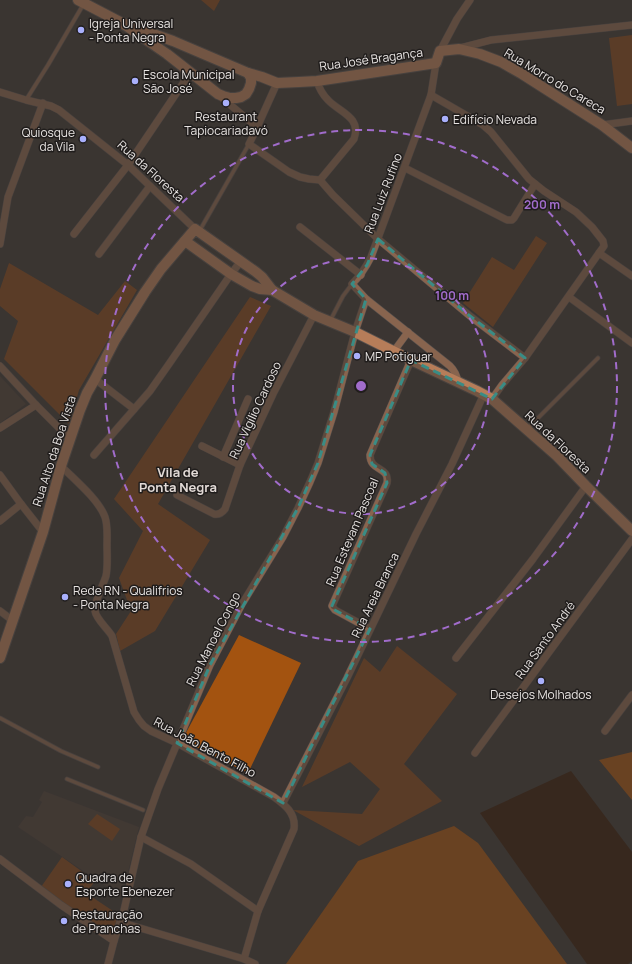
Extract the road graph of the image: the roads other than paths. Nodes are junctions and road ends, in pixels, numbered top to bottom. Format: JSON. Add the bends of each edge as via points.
{"nodes":[{"id":1,"x":470,"y":0,"type":"edge"},
{"id":2,"x":81,"y":2,"type":"edge"},
{"id":3,"x":122,"y":23,"type":"junction"},
{"id":4,"x":632,"y":24,"type":"edge"},
{"id":5,"x":459,"y":49,"type":"junction"},
{"id":6,"x":440,"y":51,"type":"junction"},
{"id":7,"x":436,"y":63,"type":"junction"},
{"id":8,"x":190,"y":73,"type":"junction"},
{"id":9,"x":248,"y":73,"type":"junction"},
{"id":10,"x":317,"y":80,"type":"junction"},
{"id":11,"x":278,"y":83,"type":"junction"},
{"id":12,"x":0,"y":92,"type":"edge"},
{"id":13,"x":218,"y":94,"type":"junction"},
{"id":14,"x":432,"y":94,"type":"junction"},
{"id":15,"x":26,"y":100,"type":"junction"},
{"id":16,"x":43,"y":103,"type":"junction"},
{"id":17,"x":632,"y":121,"type":"edge"},
{"id":18,"x":602,"y":125,"type":"junction"},
{"id":19,"x":258,"y":127,"type":"junction"},
{"id":20,"x":248,"y":144,"type":"junction"},
{"id":21,"x":632,"y":148,"type":"edge"},
{"id":22,"x":128,"y":165,"type":"junction"},
{"id":23,"x":405,"y":168,"type":"junction"},
{"id":24,"x":320,"y":180,"type":"junction"},
{"id":25,"x":535,"y":184,"type":"junction"},
{"id":26,"x":150,"y":186,"type":"junction"},
{"id":27,"x":300,"y":227,"type":"dead end"},
{"id":28,"x":197,"y":230,"type":"junction"},
{"id":29,"x":74,"y":234,"type":"dead end"},
{"id":30,"x":378,"y":239,"type":"junction"},
{"id":31,"x":185,"y":241,"type":"junction"},
{"id":32,"x":0,"y":244,"type":"edge"},
{"id":33,"x":599,"y":253,"type":"junction"},
{"id":34,"x":99,"y":254,"type":"dead end"},
{"id":35,"x":241,"y":261,"type":"junction"},
{"id":36,"x":231,"y":274,"type":"junction"},
{"id":37,"x":361,"y":275,"type":"junction"},
{"id":38,"x":632,"y":276,"type":"edge"},
{"id":39,"x":352,"y":284,"type":"junction"},
{"id":40,"x":272,"y":290,"type":"junction"},
{"id":41,"x":569,"y":296,"type":"junction"},
{"id":42,"x":366,"y":298,"type":"junction"},
{"id":43,"x":314,"y":315,"type":"junction"},
{"id":44,"x":330,"y":322,"type":"junction"},
{"id":45,"x":354,"y":332,"type":"junction"},
{"id":46,"x":408,"y":332,"type":"junction"},
{"id":47,"x":632,"y":343,"type":"edge"},
{"id":48,"x":394,"y":351,"type":"junction"},
{"id":49,"x":525,"y":358,"type":"junction"},
{"id":50,"x":598,"y":358,"type":"dead end"},
{"id":51,"x":411,"y":360,"type":"junction"},
{"id":52,"x":0,"y":366,"type":"edge"},
{"id":53,"x":95,"y":379,"type":"junction"},
{"id":54,"x":458,"y":382,"type":"junction"},
{"id":55,"x":488,"y":397,"type":"junction"},
{"id":56,"x":248,"y":399,"type":"dead end"},
{"id":57,"x":36,"y":405,"type":"junction"},
{"id":58,"x":134,"y":409,"type":"junction"},
{"id":59,"x":0,"y":428,"type":"edge"},
{"id":60,"x":527,"y":429,"type":"junction"},
{"id":61,"x":70,"y":439,"type":"junction"},
{"id":62,"x":202,"y":446,"type":"dead end"},
{"id":63,"x":94,"y":455,"type":"dead end"},
{"id":64,"x":223,"y":457,"type":"junction"},
{"id":65,"x":240,"y":465,"type":"junction"},
{"id":66,"x":61,"y":466,"type":"junction"},
{"id":67,"x":0,"y":475,"type":"edge"},
{"id":68,"x":586,"y":486,"type":"junction"},
{"id":69,"x":177,"y":495,"type":"dead end"},
{"id":70,"x":21,"y":504,"type":"junction"},
{"id":71,"x":0,"y":521,"type":"edge"},
{"id":72,"x":632,"y":531,"type":"edge"},
{"id":73,"x":43,"y":532,"type":"junction"},
{"id":74,"x":632,"y":539,"type":"edge"},
{"id":75,"x":0,"y":611,"type":"edge"},
{"id":76,"x":12,"y":620,"type":"junction"},
{"id":77,"x":370,"y":629,"type":"junction"},
{"id":78,"x":0,"y":658,"type":"edge"},
{"id":79,"x":456,"y":658,"type":"dead end"},
{"id":80,"x":632,"y":695,"type":"edge"},
{"id":81,"x":0,"y":718,"type":"edge"},
{"id":82,"x":605,"y":731,"type":"dead end"},
{"id":83,"x":177,"y":743,"type":"junction"},
{"id":84,"x":475,"y":753,"type":"dead end"},
{"id":85,"x":98,"y":767,"type":"dead end"},
{"id":86,"x":66,"y":779,"type":"dead end"},
{"id":87,"x":283,"y":804,"type":"junction"},
{"id":88,"x":146,"y":811,"type":"junction"},
{"id":89,"x":142,"y":837,"type":"junction"},
{"id":90,"x":0,"y":859,"type":"edge"},
{"id":91,"x":258,"y":911,"type":"junction"},
{"id":92,"x":120,"y":922,"type":"junction"},
{"id":93,"x":114,"y":941,"type":"junction"},
{"id":94,"x":244,"y":959,"type":"junction"},
{"id":95,"x":108,"y":964,"type":"edge"},
{"id":96,"x":255,"y":964,"type":"edge"}],
"edges":[{"from":1,"to":6,"type":"street"},
{"from":2,"to":3,"type":"street"},
{"from":2,"to":15,"type":"lane","via":[[48,65]]},
{"from":3,"to":8,"type":"street"},
{"from":3,"to":9,"type":"street","name":"Rua José Bragança","via":[[173,41]]},
{"from":4,"to":5,"type":"street","name":"Rua José Bragança","via":[[491,40]]},
{"from":5,"to":6,"type":"street","name":"Rua José Bragança"},
{"from":5,"to":18,"type":"street","name":"Rua Morro do Careca","via":[[501,62]]},
{"from":6,"to":7,"type":"street","name":"Rua José Bragança"},
{"from":7,"to":10,"type":"street","name":"Rua José Bragança"},
{"from":7,"to":14,"type":"street","name":"Rua Luiz Rufino"},
{"from":8,"to":13,"type":"street"},
{"from":8,"to":22,"type":"street"},
{"from":9,"to":11,"type":"street","name":"Rua José Bragança"},
{"from":9,"to":13,"type":"street","via":[[251,83],[246,94],[230,98]]},
{"from":10,"to":11,"type":"street","name":"Rua José Bragança"},
{"from":10,"to":24,"type":"street","via":[[320,90],[327,99],[351,118],[356,128],[354,139]]},
{"from":11,"to":19,"type":"street"},
{"from":12,"to":15,"type":"street","name":"Rua da Floresta"},
{"from":13,"to":19,"type":"street"},
{"from":14,"to":23,"type":"street","name":"Rua Luiz Rufino"},
{"from":14,"to":25,"type":"street","via":[[483,125]]},
{"from":15,"to":16,"type":"street","name":"Rua da Floresta"},
{"from":16,"to":22,"type":"street","name":"Rua da Floresta","via":[[59,110]]},
{"from":16,"to":32,"type":"street","via":[[8,197]]},
{"from":17,"to":18,"type":"street"},
{"from":18,"to":21,"type":"street","name":"Rua Morro do Careca"},
{"from":19,"to":20,"type":"street"},
{"from":20,"to":24,"type":"street","via":[[289,172],[300,177]]},
{"from":20,"to":28,"type":"lane"},
{"from":22,"to":26,"type":"street","name":"Rua da Floresta"},
{"from":22,"to":29,"type":"street"},
{"from":23,"to":25,"type":"street","via":[[509,221],[514,218]]},
{"from":23,"to":30,"type":"street","name":"Rua Luiz Rufino"},
{"from":24,"to":30,"type":"street"},
{"from":25,"to":33,"type":"street","via":[[576,212],[592,227],[603,241],[604,246]]},
{"from":26,"to":28,"type":"street","name":"Rua da Floresta"},
{"from":26,"to":34,"type":"street"},
{"from":27,"to":37,"type":"street"},
{"from":28,"to":31,"type":"street","name":"Rua Alto da Boa Vista"},
{"from":28,"to":35,"type":"street","name":"Rua da Floresta"},
{"from":30,"to":37,"type":"street","name":"Rua Luiz Rufino","via":[[370,261]]},
{"from":30,"to":49,"type":"street"},
{"from":31,"to":36,"type":"street","name":"Rua da Floresta"},
{"from":31,"to":53,"type":"street","name":"Rua Alto da Boa Vista","via":[[145,292],[115,340]]},
{"from":33,"to":38,"type":"street"},
{"from":33,"to":41,"type":"street","name":"Rua Areia Branca"},
{"from":35,"to":36,"type":"street"},
{"from":35,"to":40,"type":"street","name":"Rua da Floresta","via":[[262,277]]},
{"from":36,"to":40,"type":"street","name":"Rua da Floresta","via":[[252,286]]},
{"from":36,"to":58,"type":"street","via":[[169,364]]},
{"from":37,"to":39,"type":"street","name":"Rua Luiz Rufino"},
{"from":39,"to":42,"type":"street"},
{"from":39,"to":44,"type":"lane","name":"Rua Luiz Rufino"},
{"from":40,"to":43,"type":"street","name":"Rua da Floresta"},
{"from":41,"to":47,"type":"street"},
{"from":41,"to":49,"type":"street","name":"Rua Areia Branca"},
{"from":42,"to":45,"type":"street","name":"Rua Manoel Congo"},
{"from":42,"to":46,"type":"street"},
{"from":43,"to":44,"type":"street","name":"Rua da Floresta"},
{"from":43,"to":65,"type":"street","name":"Rua Vigílio Cardoso"},
{"from":44,"to":45,"type":"street","name":"Rua da Floresta"},
{"from":45,"to":48,"type":"street","name":"Rua da Floresta"},
{"from":45,"to":83,"type":"street","name":"Rua Manoel Congo","via":[[334,412],[310,482],[283,537],[242,604],[210,665]]},
{"from":46,"to":48,"type":"street"},
{"from":46,"to":54,"type":"street","via":[[453,369]]},
{"from":48,"to":51,"type":"street","name":"Rua da Floresta"},
{"from":49,"to":55,"type":"street","name":"Rua Areia Branca"},
{"from":50,"to":60,"type":"lane"},
{"from":51,"to":54,"type":"street","name":"Rua da Floresta"},
{"from":51,"to":77,"type":"street","name":"Rua Estevam Pascoal","via":[[370,455],[372,464],[386,473],[387,483],[333,604],[334,610]]},
{"from":52,"to":57,"type":"street"},
{"from":53,"to":58,"type":"street"},
{"from":53,"to":61,"type":"street","name":"Rua Alto da Boa Vista","via":[[84,399]]},
{"from":54,"to":55,"type":"street","name":"Rua da Floresta"},
{"from":55,"to":60,"type":"street","name":"Rua da Floresta"},
{"from":55,"to":77,"type":"street","name":"Rua Areia Branca"},
{"from":56,"to":64,"type":"street"},
{"from":57,"to":59,"type":"street"},
{"from":57,"to":61,"type":"street"},
{"from":58,"to":63,"type":"street"},
{"from":60,"to":68,"type":"street","name":"Rua da Floresta"},
{"from":61,"to":66,"type":"street","name":"Rua Alto da Boa Vista"},
{"from":62,"to":64,"type":"street"},
{"from":64,"to":65,"type":"street"},
{"from":65,"to":69,"type":"street","name":"Rua Vigílio Cardoso","via":[[225,509],[219,514],[214,514]]},
{"from":66,"to":73,"type":"street","name":"Rua Alto da Boa Vista"},
{"from":66,"to":83,"type":"street","name":"Rua João Bento Filho","via":[[96,501],[105,518],[107,569],[95,613],[112,636],[134,712],[144,726]]},
{"from":67,"to":70,"type":"street"},
{"from":68,"to":72,"type":"street","name":"Rua da Floresta"},
{"from":68,"to":79,"type":"street"},
{"from":70,"to":71,"type":"street"},
{"from":70,"to":73,"type":"street"},
{"from":73,"to":76,"type":"street","name":"Rua Alto da Boa Vista"},
{"from":74,"to":84,"type":"street","name":"Rua Santo André"},
{"from":75,"to":76,"type":"street"},
{"from":76,"to":78,"type":"street","name":"Rua Alto da Boa Vista"},
{"from":77,"to":87,"type":"street","name":"Rua Areia Branca"},
{"from":80,"to":82,"type":"street"},
{"from":81,"to":85,"type":"lane","via":[[61,751]]},
{"from":83,"to":87,"type":"street","name":"Rua João Bento Filho"},
{"from":83,"to":88,"type":"street","name":"Rua Manoel Congo"},
{"from":86,"to":88,"type":"lane"},
{"from":87,"to":91,"type":"street","name":"Rua João Bento Filho","via":[[294,818],[294,829]]},
{"from":88,"to":89,"type":"street","name":"Rua Manoel Congo"},
{"from":89,"to":91,"type":"street","via":[[191,864]]},
{"from":89,"to":92,"type":"street","name":"Rua Manoel Congo"},
{"from":90,"to":93,"type":"street"},
{"from":91,"to":94,"type":"street"},
{"from":92,"to":93,"type":"street","name":"Rua Manoel Congo"},
{"from":92,"to":94,"type":"street"},
{"from":93,"to":95,"type":"street","name":"Rua Manoel Congo"},
{"from":94,"to":96,"type":"street"}]}
